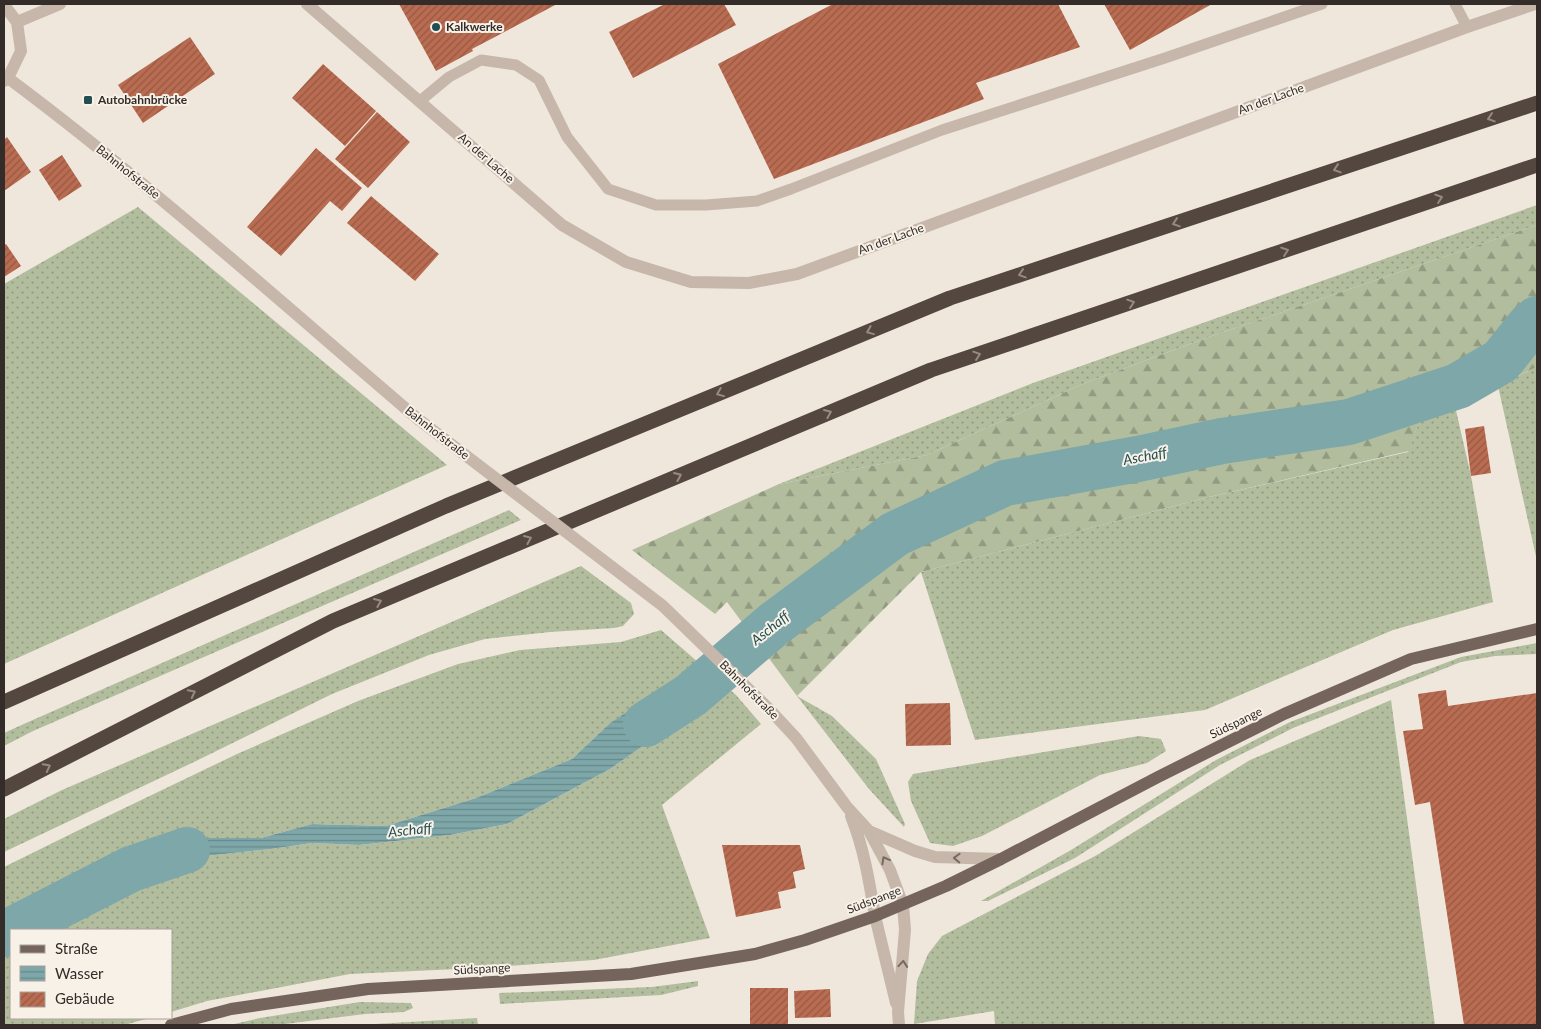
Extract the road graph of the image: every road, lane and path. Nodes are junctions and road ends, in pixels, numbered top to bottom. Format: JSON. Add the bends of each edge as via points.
{"nodes":[{"id":1,"x":60,"y":4,"type":"edge"},
{"id":2,"x":307,"y":4,"type":"edge"},
{"id":3,"x":1322,"y":4,"type":"edge"},
{"id":4,"x":1455,"y":4,"type":"edge"},
{"id":5,"x":1535,"y":4,"type":"edge"},
{"id":6,"x":4,"y":5,"type":"edge"},
{"id":7,"x":18,"y":22,"type":"junction"},
{"id":8,"x":1466,"y":27,"type":"junction"},
{"id":9,"x":6,"y":79,"type":"edge"},
{"id":10,"x":420,"y":101,"type":"junction"},
{"id":11,"x":1537,"y":102,"type":"edge"},
{"id":12,"x":1537,"y":165,"type":"edge"},
{"id":13,"x":1537,"y":629,"type":"edge"},
{"id":14,"x":4,"y":702,"type":"edge"},
{"id":15,"x":4,"y":789,"type":"edge"},
{"id":16,"x":847,"y":807,"type":"junction"},
{"id":17,"x":869,"y":831,"type":"junction"},
{"id":18,"x":1001,"y":859,"type":"junction"},
{"id":19,"x":903,"y":905,"type":"junction"},
{"id":20,"x":874,"y":916,"type":"junction"},
{"id":21,"x":899,"y":1019,"type":"edge"},
{"id":22,"x":171,"y":1025,"type":"edge"}],
"edges":[{"from":1,"to":7,"type":"street"},
{"from":2,"to":10,"type":"street","name":"An der Lache"},
{"from":3,"to":10,"type":"lane","via":[[942,130],[756,201],[656,205],[608,189],[567,137],[539,80],[516,64],[480,60],[449,77]]},
{"from":4,"to":8,"type":"lane"},
{"from":5,"to":8,"type":"street","name":"An der Lache"},
{"from":6,"to":7,"type":"street"},
{"from":7,"to":9,"type":"street","name":"Bahnhofstraße","via":[[21,51]]},
{"from":8,"to":10,"type":"street","name":"An der Lache","via":[[797,274],[749,283],[691,282],[626,262],[562,225]]},
{"from":9,"to":16,"type":"street","name":"Bahnhofstraße","bridge":true,"via":[[69,124],[157,195],[418,419],[663,606],[796,738]]},
{"from":11,"to":14,"type":"highway","one_way":true,"via":[[950,298],[446,506]]},
{"from":15,"to":12,"type":"highway","one_way":true,"via":[[334,621],[931,370]]},
{"from":13,"to":18,"type":"main road","name":"Südspange","via":[[1411,659],[1284,714]]},
{"from":16,"to":17,"type":"street","name":"Bahnhofstraße"},
{"from":16,"to":20,"type":"street","name":"Bahnhofstraße","via":[[866,860]]},
{"from":18,"to":17,"type":"street","name":"Bahnhofstraße","one_way":true,"via":[[935,857]]},
{"from":19,"to":17,"type":"street","name":"Bahnhofstraße","one_way":true,"via":[[890,870]]},
{"from":18,"to":19,"type":"main road","name":"Südspange"},
{"from":19,"to":20,"type":"main road","name":"Südspange"},
{"from":21,"to":19,"type":"street","name":"Bahnhofstraße","one_way":true,"via":[[905,930]]},
{"from":20,"to":21,"type":"street","name":"Bahnhofstraße"},
{"from":20,"to":22,"type":"main road","name":"Südspange","via":[[755,954],[631,974],[368,989],[231,1009]]}]}
